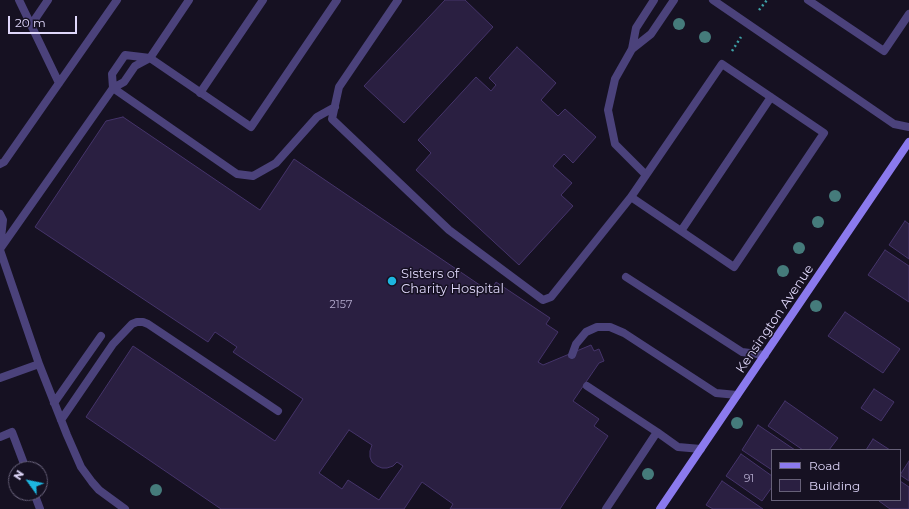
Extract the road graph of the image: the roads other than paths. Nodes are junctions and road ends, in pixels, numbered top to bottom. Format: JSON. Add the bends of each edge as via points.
{"nodes":[{"id":1,"x":19,"y":0,"type":"edge"},
{"id":2,"x":48,"y":0,"type":"edge"},
{"id":3,"x":117,"y":0,"type":"edge"},
{"id":4,"x":189,"y":0,"type":"edge"},
{"id":5,"x":263,"y":0,"type":"edge"},
{"id":6,"x":337,"y":0,"type":"edge"},
{"id":7,"x":398,"y":0,"type":"edge"},
{"id":8,"x":654,"y":0,"type":"edge"},
{"id":9,"x":674,"y":0,"type":"edge"},
{"id":10,"x":712,"y":0,"type":"edge"},
{"id":11,"x":808,"y":0,"type":"edge"},
{"id":12,"x":909,"y":14,"type":"edge"},
{"id":13,"x":31,"y":25,"type":"junction"},
{"id":14,"x":632,"y":49,"type":"junction"},
{"id":15,"x":150,"y":58,"type":"junction"},
{"id":16,"x":59,"y":83,"type":"junction"},
{"id":17,"x":113,"y":88,"type":"junction"},
{"id":18,"x":200,"y":92,"type":"junction"},
{"id":19,"x":771,"y":97,"type":"junction"},
{"id":20,"x":335,"y":107,"type":"junction"},
{"id":21,"x":909,"y":127,"type":"edge"},
{"id":22,"x":909,"y":142,"type":"edge"},
{"id":23,"x":0,"y":164,"type":"edge"},
{"id":24,"x":646,"y":175,"type":"junction"},
{"id":25,"x":630,"y":197,"type":"junction"},
{"id":26,"x":0,"y":214,"type":"edge"},
{"id":27,"x":681,"y":231,"type":"junction"},
{"id":28,"x":0,"y":249,"type":"edge"},
{"id":29,"x":626,"y":277,"type":"dead end"},
{"id":30,"x":101,"y":336,"type":"dead end"},
{"id":31,"x":572,"y":355,"type":"dead end"},
{"id":32,"x":765,"y":355,"type":"junction"},
{"id":33,"x":38,"y":364,"type":"junction"},
{"id":34,"x":0,"y":378,"type":"edge"},
{"id":35,"x":587,"y":386,"type":"dead end"},
{"id":36,"x":737,"y":395,"type":"junction"},
{"id":37,"x":54,"y":403,"type":"junction"},
{"id":38,"x":278,"y":411,"type":"dead end"},
{"id":39,"x":61,"y":420,"type":"junction"},
{"id":40,"x":657,"y":432,"type":"junction"},
{"id":41,"x":0,"y":437,"type":"edge"},
{"id":42,"x":701,"y":449,"type":"junction"},
{"id":43,"x":23,"y":461,"type":"edge"},
{"id":44,"x":125,"y":509,"type":"edge"},
{"id":45,"x":606,"y":509,"type":"edge"},
{"id":46,"x":660,"y":509,"type":"edge"}],
"edges":[{"from":1,"to":13,"type":"lane"},
{"from":2,"to":13,"type":"lane"},
{"from":3,"to":16,"type":"lane"},
{"from":4,"to":15,"type":"lane"},
{"from":5,"to":18,"type":"lane"},
{"from":6,"to":18,"type":"lane","via":[[251,127]]},
{"from":7,"to":20,"type":"lane","via":[[339,87]]},
{"from":8,"to":14,"type":"lane","via":[[636,28]]},
{"from":9,"to":14,"type":"lane","via":[[651,34]]},
{"from":10,"to":21,"type":"lane","via":[[894,124]]},
{"from":11,"to":12,"type":"lane","via":[[884,51]]},
{"from":13,"to":16,"type":"lane"},
{"from":14,"to":24,"type":"lane","via":[[615,79],[608,110],[615,144]]},
{"from":15,"to":17,"type":"lane","via":[[135,66],[124,82]]},
{"from":15,"to":17,"type":"lane","via":[[126,55],[112,74]]},
{"from":15,"to":18,"type":"lane"},
{"from":16,"to":23,"type":"lane","via":[[4,162]]},
{"from":17,"to":20,"type":"lane","via":[[237,174],[253,176],[276,163],[317,117]]},
{"from":17,"to":28,"type":"lane"},
{"from":19,"to":24,"type":"lane","via":[[722,64]]},
{"from":19,"to":27,"type":"lane"},
{"from":19,"to":27,"type":"lane","via":[[824,133],[816,146],[734,267]]},
{"from":20,"to":25,"type":"lane","via":[[332,119],[450,230],[543,300],[551,297]]},
{"from":22,"to":32,"type":"street","name":"Kensington Avenue"},
{"from":24,"to":25,"type":"lane"},
{"from":25,"to":27,"type":"lane"},
{"from":26,"to":28,"type":"lane"},
{"from":28,"to":33,"type":"lane"},
{"from":29,"to":32,"type":"lane","via":[[742,352]]},
{"from":30,"to":37,"type":"lane"},
{"from":31,"to":36,"type":"lane","via":[[576,344],[586,332],[597,327],[610,327],[624,333],[716,393]]},
{"from":32,"to":36,"type":"street","name":"Kensington Avenue"},
{"from":33,"to":34,"type":"lane"},
{"from":33,"to":37,"type":"lane"},
{"from":35,"to":40,"type":"lane"},
{"from":36,"to":42,"type":"street","name":"Kensington Avenue"},
{"from":37,"to":39,"type":"lane"},
{"from":38,"to":39,"type":"lane","via":[[148,324],[137,322],[113,344]]},
{"from":39,"to":44,"type":"lane","via":[[81,467],[99,490]]},
{"from":40,"to":42,"type":"lane","via":[[678,446]]},
{"from":40,"to":45,"type":"lane"},
{"from":41,"to":43,"type":"lane","via":[[12,432]]},
{"from":42,"to":46,"type":"street","name":"Kensington Avenue"}]}
